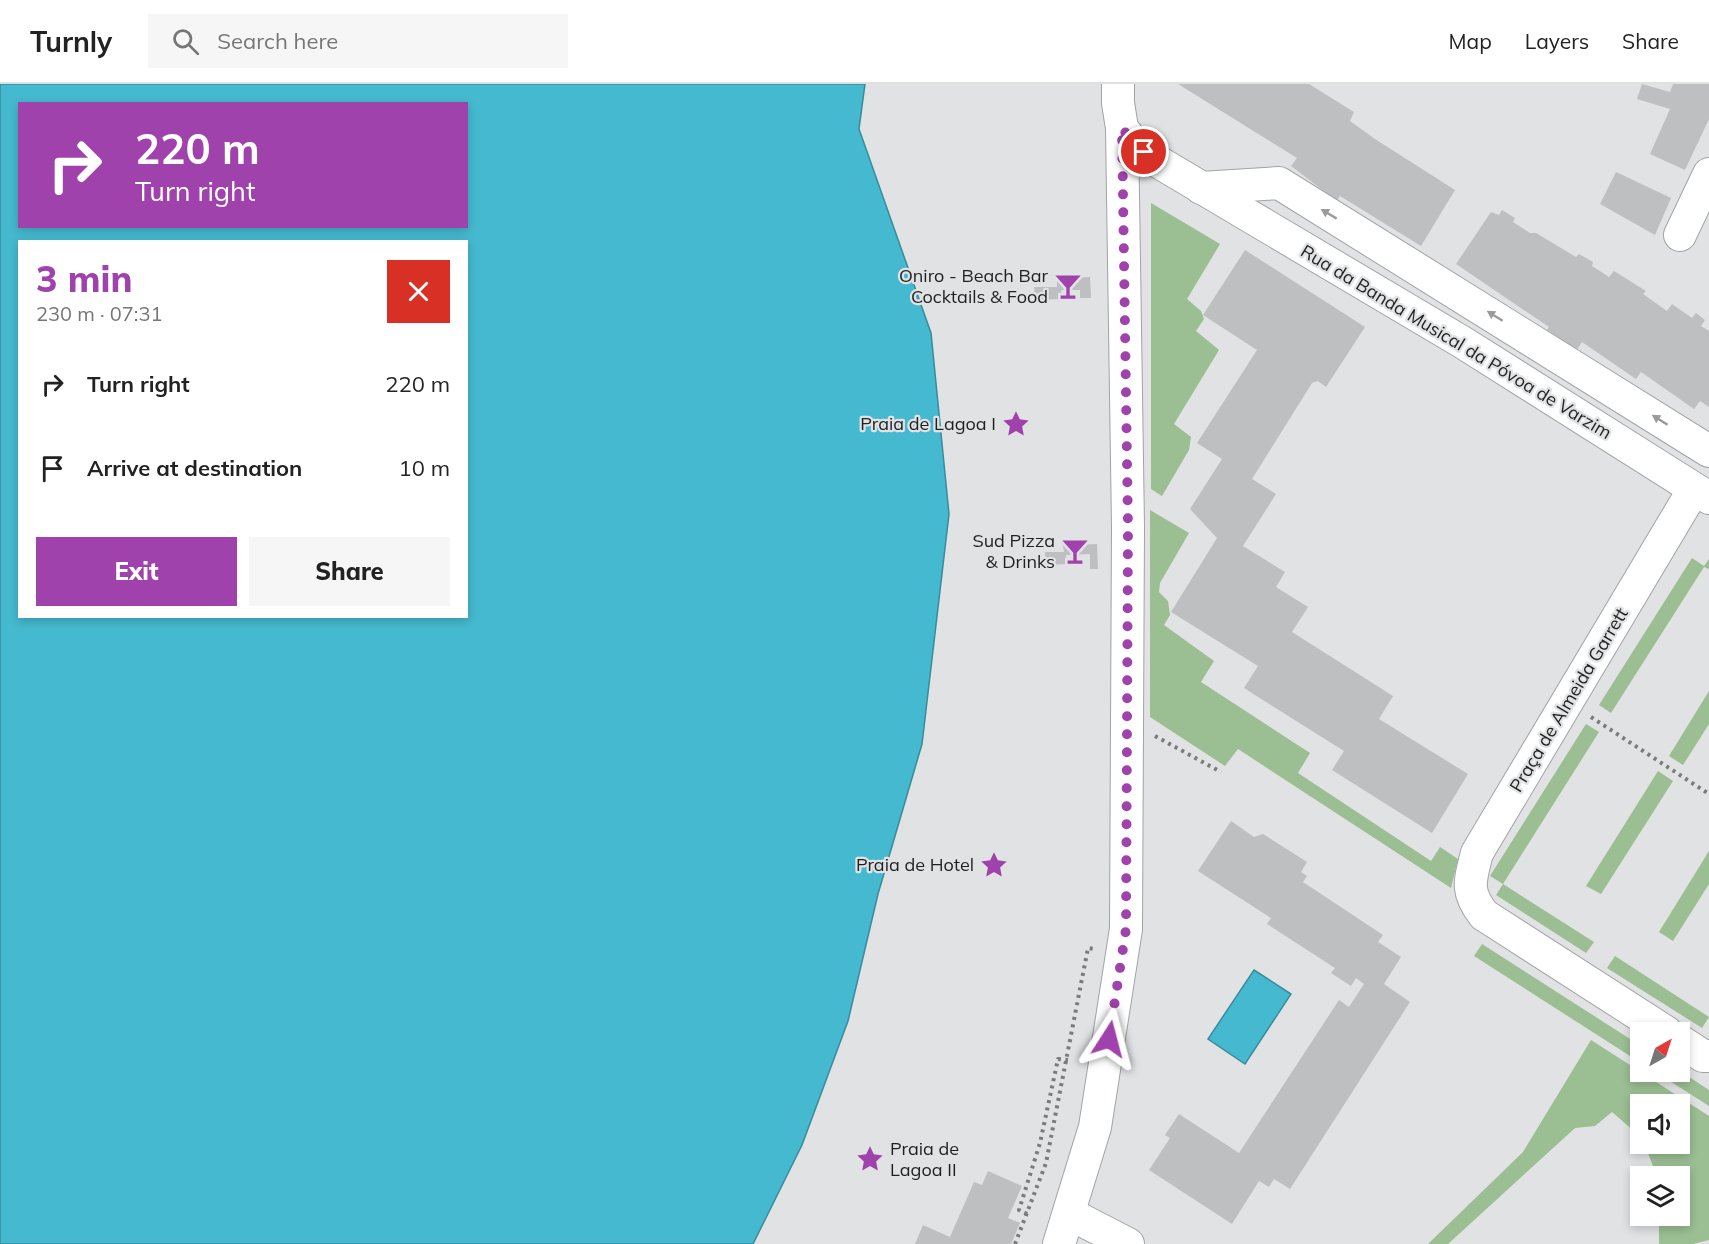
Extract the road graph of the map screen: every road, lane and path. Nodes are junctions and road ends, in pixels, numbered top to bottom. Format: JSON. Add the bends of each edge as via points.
{"nodes":[{"id":1,"x":1118,"y":84,"type":"edge"},
{"id":2,"x":1122,"y":128,"type":"junction"},
{"id":3,"x":1709,"y":174,"type":"edge"},
{"id":4,"x":1202,"y":188,"type":"junction"},
{"id":5,"x":1691,"y":234,"type":"edge"},
{"id":6,"x":1709,"y":452,"type":"edge"},
{"id":7,"x":1702,"y":494,"type":"edge"},
{"id":8,"x":1567,"y":702,"type":"junction"},
{"id":9,"x":1126,"y":727,"type":"junction"},
{"id":10,"x":1221,"y":772,"type":"dead end"},
{"id":11,"x":1709,"y":794,"type":"edge"},
{"id":12,"x":1099,"y":950,"type":"dead end"},
{"id":13,"x":1650,"y":1022,"type":"edge"},
{"id":14,"x":1690,"y":1048,"type":"edge"},
{"id":15,"x":1709,"y":1056,"type":"edge"},
{"id":16,"x":1068,"y":1060,"type":"junction"},
{"id":17,"x":1028,"y":1214,"type":"junction"},
{"id":18,"x":1070,"y":1214,"type":"junction"},
{"id":19,"x":1015,"y":1244,"type":"edge"},
{"id":20,"x":1059,"y":1244,"type":"edge"},
{"id":21,"x":1128,"y":1244,"type":"edge"}],
"edges":[{"from":1,"to":2,"type":"street"},
{"from":2,"to":4,"type":"street","name":"Rua da Banda Musical da Póvoa de Varzim","via":[[1134,144]]},
{"from":2,"to":9,"type":"street","via":[[1128,527]]},
{"from":3,"to":5,"type":"street"},
{"from":6,"to":4,"type":"street","one_way":true,"via":[[1279,183]]},
{"from":4,"to":7,"type":"street","name":"Rua da Banda Musical da Póvoa de Varzim","via":[[1462,342]]},
{"from":7,"to":8,"type":"street","name":"Praça de Almeida Garrett"},
{"from":8,"to":11,"type":"path"},
{"from":8,"to":13,"type":"street","name":"Praça de Almeida Garrett","via":[[1477,853],[1470,883],[1472,900],[1484,915]]},
{"from":9,"to":10,"type":"path","via":[[1153,734]]},
{"from":9,"to":18,"type":"street","via":[[1126,929],[1095,1127]]},
{"from":12,"to":16,"type":"path","via":[[1088,948]]},
{"from":14,"to":15,"type":"street"},
{"from":16,"to":17,"type":"path","via":[[1046,1163]]},
{"from":16,"to":17,"type":"path","via":[[1058,1059],[1040,1143],[1019,1209]]},
{"from":17,"to":19,"type":"path"},
{"from":18,"to":20,"type":"street"},
{"from":18,"to":21,"type":"street"}]}
